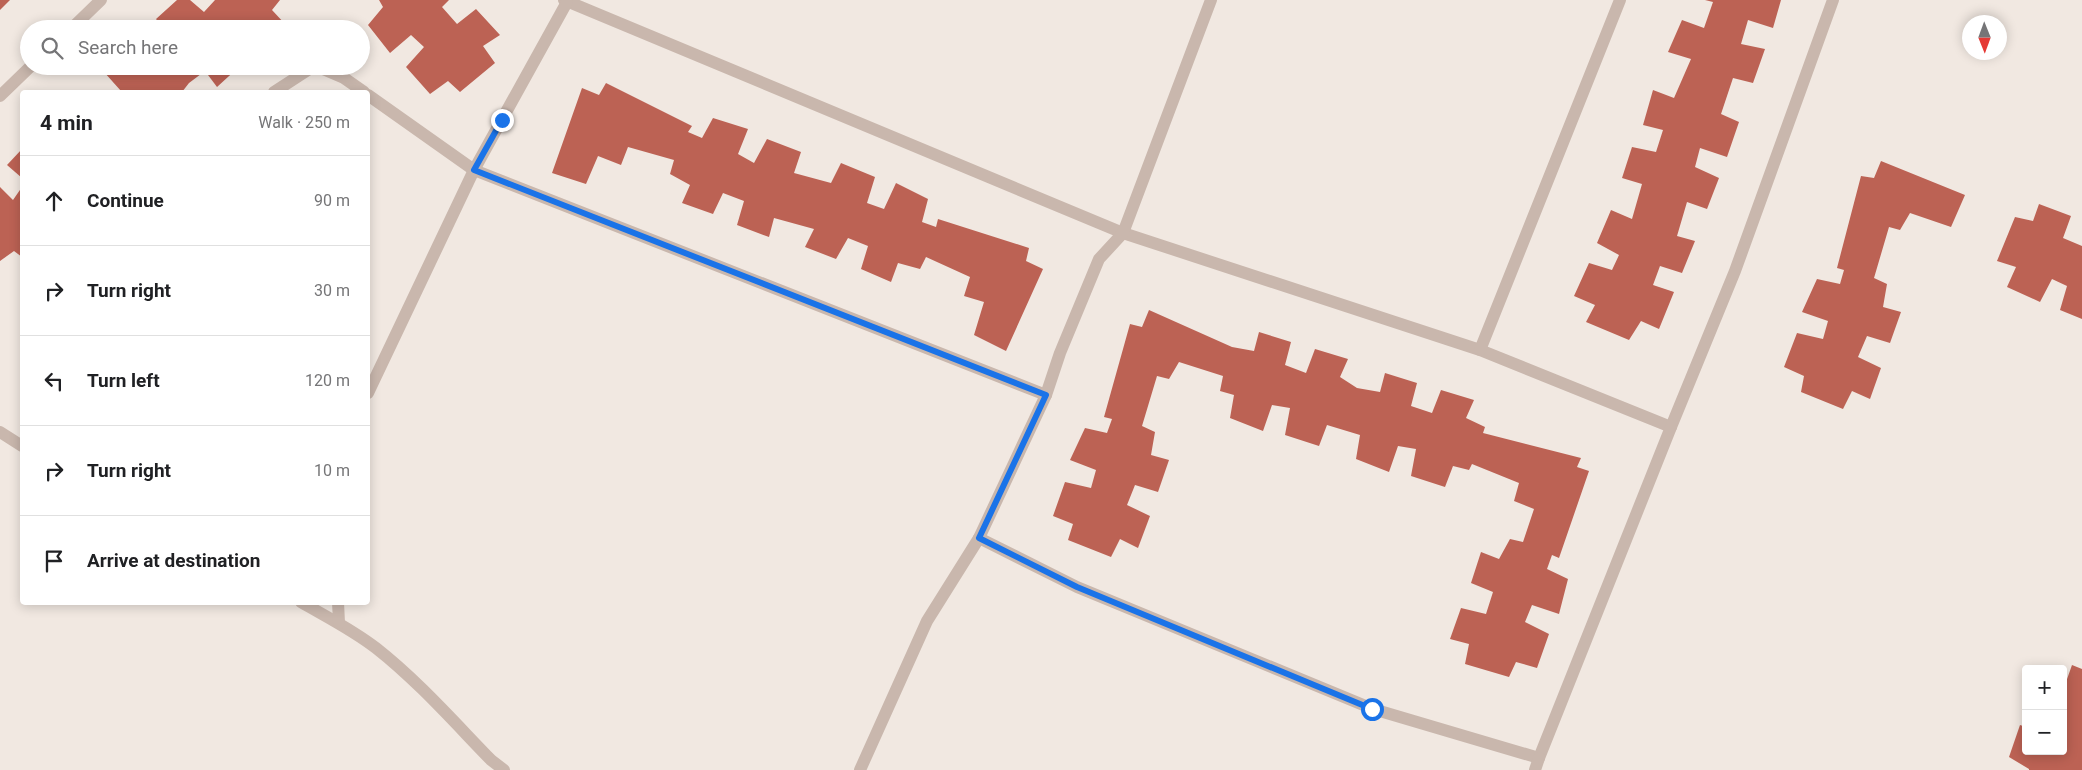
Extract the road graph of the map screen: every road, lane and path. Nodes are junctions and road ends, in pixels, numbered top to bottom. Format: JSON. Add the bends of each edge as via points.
{"nodes":[{"id":1,"x":101,"y":0,"type":"edge"},
{"id":2,"x":1211,"y":0,"type":"edge"},
{"id":3,"x":1620,"y":0,"type":"edge"},
{"id":4,"x":1833,"y":0,"type":"edge"},
{"id":5,"x":565,"y":1,"type":"edge"},
{"id":6,"x":80,"y":20,"type":"edge"},
{"id":7,"x":22,"y":75,"type":"edge"},
{"id":8,"x":301,"y":75,"type":"edge"},
{"id":9,"x":337,"y":75,"type":"edge"},
{"id":10,"x":277,"y":90,"type":"edge"},
{"id":11,"x":361,"y":90,"type":"edge"},
{"id":12,"x":0,"y":96,"type":"edge"},
{"id":13,"x":370,"y":96,"type":"edge"},
{"id":14,"x":474,"y":170,"type":"junction"},
{"id":15,"x":1123,"y":233,"type":"junction"},
{"id":16,"x":1480,"y":350,"type":"junction"},
{"id":17,"x":370,"y":389,"type":"edge"},
{"id":18,"x":1046,"y":395,"type":"junction"},
{"id":19,"x":1670,"y":427,"type":"junction"},
{"id":20,"x":0,"y":432,"type":"edge"},
{"id":21,"x":20,"y":445,"type":"edge"},
{"id":22,"x":979,"y":538,"type":"junction"},
{"id":23,"x":307,"y":605,"type":"edge"},
{"id":24,"x":338,"y":605,"type":"edge"},
{"id":25,"x":339,"y":623,"type":"junction"},
{"id":26,"x":1539,"y":758,"type":"junction"},
{"id":27,"x":504,"y":770,"type":"edge"},
{"id":28,"x":860,"y":770,"type":"edge"},
{"id":29,"x":1535,"y":770,"type":"edge"}],
"edges":[{"from":1,"to":6,"type":"street"},
{"from":2,"to":15,"type":"street"},
{"from":3,"to":16,"type":"street"},
{"from":4,"to":19,"type":"street","via":[[1734,272]]},
{"from":5,"to":14,"type":"street"},
{"from":5,"to":15,"type":"street"},
{"from":7,"to":12,"type":"street"},
{"from":8,"to":10,"type":"street"},
{"from":9,"to":11,"type":"street"},
{"from":13,"to":14,"type":"street"},
{"from":14,"to":17,"type":"street"},
{"from":14,"to":18,"type":"street"},
{"from":15,"to":16,"type":"street"},
{"from":15,"to":18,"type":"street","via":[[1099,259]]},
{"from":16,"to":19,"type":"street"},
{"from":18,"to":22,"type":"street"},
{"from":19,"to":26,"type":"street"},
{"from":20,"to":21,"type":"street"},
{"from":22,"to":26,"type":"street","via":[[1077,587],[1372,709]]},
{"from":22,"to":28,"type":"street","via":[[928,622]]},
{"from":23,"to":25,"type":"street"},
{"from":24,"to":25,"type":"street"},
{"from":25,"to":27,"type":"street","via":[[402,670]]},
{"from":26,"to":29,"type":"street"}]}
